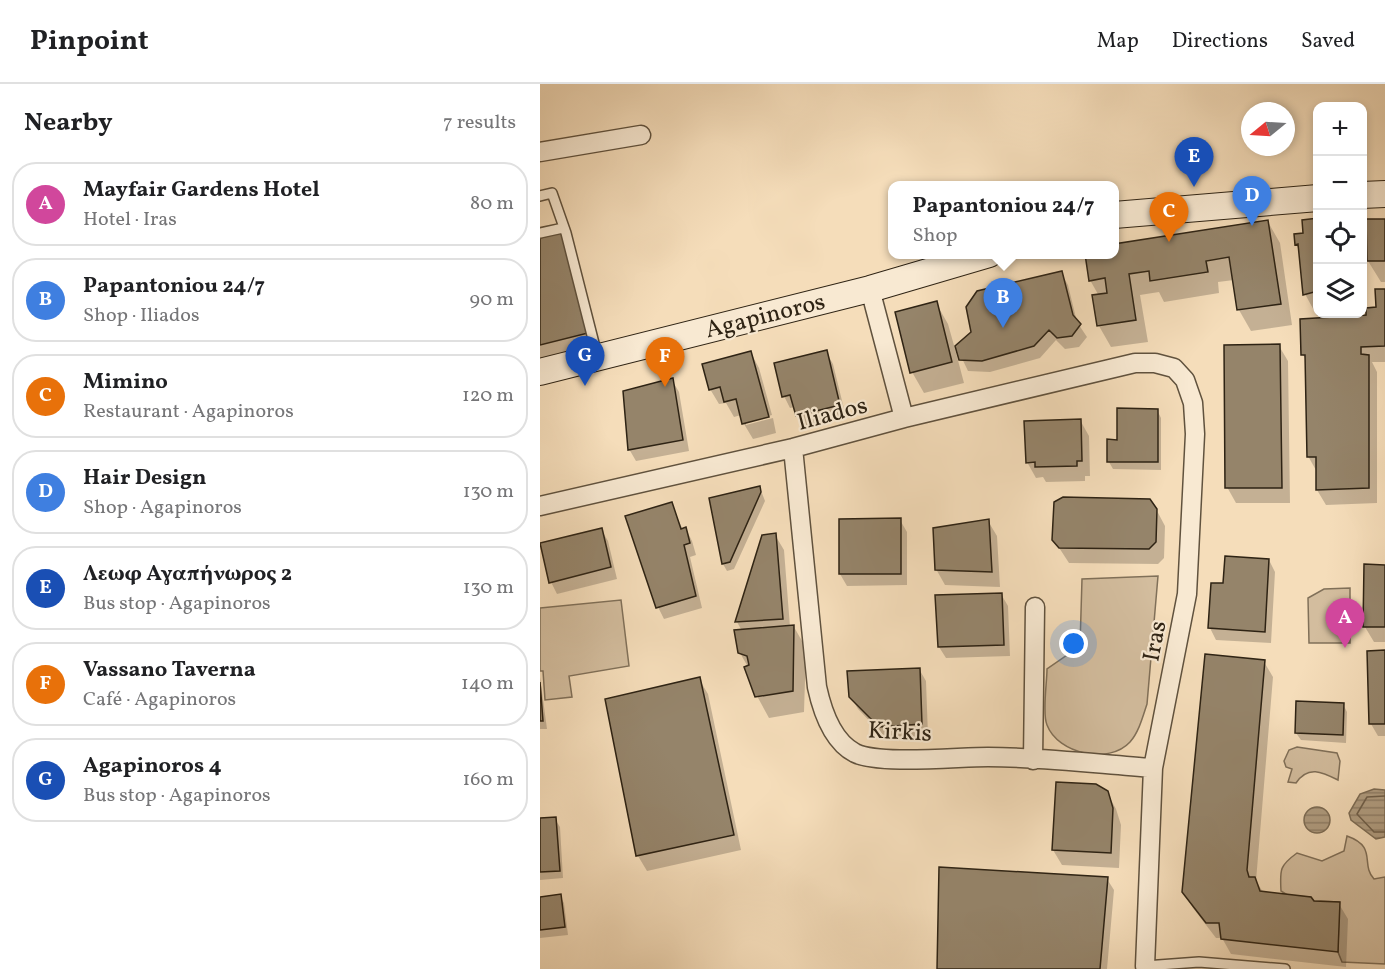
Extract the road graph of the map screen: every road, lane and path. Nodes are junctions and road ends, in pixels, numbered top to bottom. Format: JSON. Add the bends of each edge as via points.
{"nodes":[{"id":1,"x":641,"y":135,"type":"dead end"},
{"id":2,"x":540,"y":152,"type":"edge"},
{"id":3,"x":1385,"y":194,"type":"edge"},
{"id":4,"x":1367,"y":195,"type":"edge"},
{"id":5,"x":540,"y":196,"type":"edge"},
{"id":6,"x":1313,"y":198,"type":"edge"},
{"id":7,"x":1119,"y":216,"type":"edge"},
{"id":8,"x":562,"y":228,"type":"junction"},
{"id":9,"x":540,"y":233,"type":"edge"},
{"id":10,"x":975,"y":259,"type":"edge"},
{"id":11,"x":870,"y":289,"type":"junction"},
{"id":12,"x":597,"y":356,"type":"junction"},
{"id":13,"x":1135,"y":363,"type":"joint"},
{"id":14,"x":540,"y":372,"type":"edge"},
{"id":15,"x":904,"y":418,"type":"junction"},
{"id":16,"x":793,"y":448,"type":"junction"},
{"id":17,"x":540,"y":506,"type":"edge"},
{"id":18,"x":1035,"y":608,"type":"dead end"},
{"id":19,"x":1033,"y":760,"type":"junction"},
{"id":20,"x":1153,"y":768,"type":"junction"},
{"id":21,"x":1145,"y":966,"type":"joint"},
{"id":22,"x":1285,"y":969,"type":"edge"}],
"edges":[{"from":1,"to":2,"type":"street"},
{"from":3,"to":4,"type":"main road"},
{"from":5,"to":8,"type":"lane","via":[[552,193]]},
{"from":6,"to":7,"type":"main road"},
{"from":8,"to":9,"type":"lane"},
{"from":8,"to":12,"type":"lane"},
{"from":10,"to":11,"type":"main road","name":"Agapinoros"},
{"from":11,"to":12,"type":"main road","name":"Agapinoros"},
{"from":11,"to":15,"type":"street"},
{"from":12,"to":14,"type":"main road","name":"Agapinoros"},
{"from":13,"to":15,"type":"street","name":"Iliados"},
{"from":13,"to":20,"type":"street","name":"Iras","via":[[1174,368],[1185,380],[1193,403],[1195,434],[1187,594]]},
{"from":15,"to":16,"type":"street","name":"Iliados"},
{"from":16,"to":17,"type":"street","name":"Iliados"},
{"from":16,"to":19,"type":"street","name":"Kirkis","via":[[817,687],[822,713],[838,737],[855,753],[885,758]]},
{"from":18,"to":19,"type":"street"},
{"from":19,"to":20,"type":"street","name":"Kirkis"},
{"from":20,"to":21,"type":"street","name":"Iras"},
{"from":21,"to":22,"type":"lane","via":[[1199,962]]}]}
